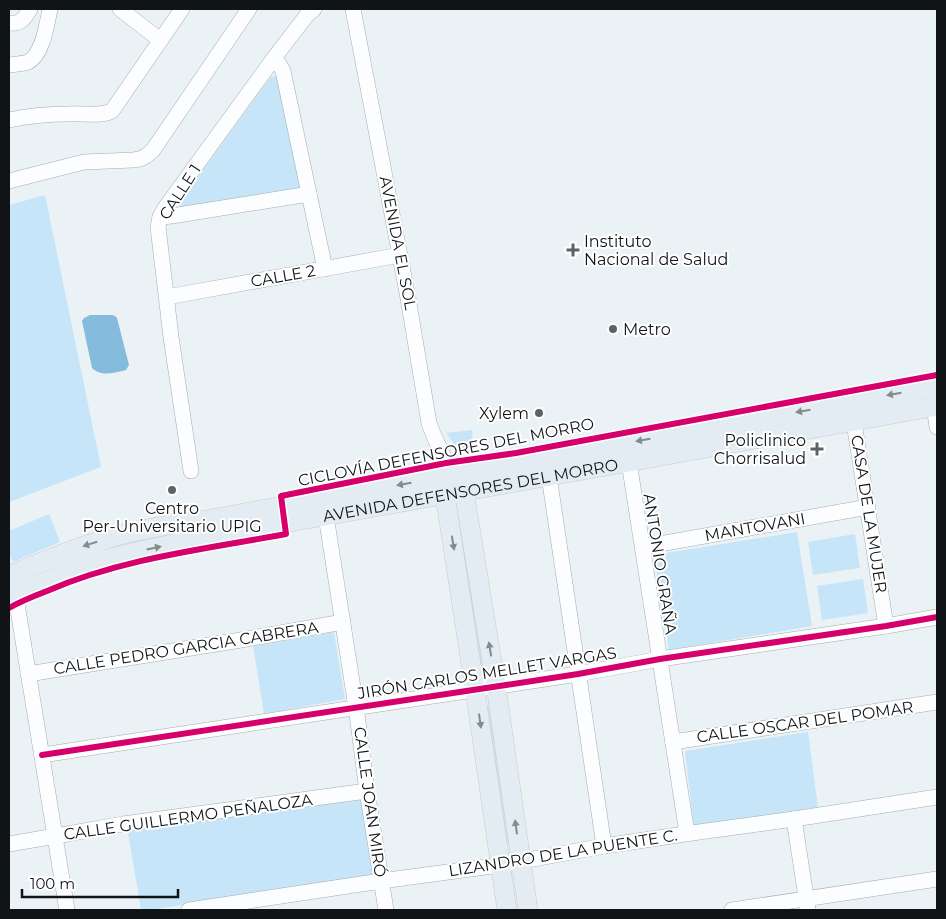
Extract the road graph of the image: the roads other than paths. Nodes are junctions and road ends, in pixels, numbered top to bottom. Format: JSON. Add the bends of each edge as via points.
{"nodes":[{"id":1,"x":30,"y":9,"type":"edge"},
{"id":2,"x":50,"y":9,"type":"edge"},
{"id":3,"x":120,"y":9,"type":"edge"},
{"id":4,"x":182,"y":9,"type":"edge"},
{"id":5,"x":249,"y":9,"type":"edge"},
{"id":6,"x":314,"y":9,"type":"edge"},
{"id":7,"x":353,"y":9,"type":"edge"},
{"id":8,"x":9,"y":23,"type":"edge"},
{"id":9,"x":160,"y":40,"type":"junction"},
{"id":10,"x":274,"y":58,"type":"junction"},
{"id":11,"x":9,"y":65,"type":"edge"},
{"id":12,"x":9,"y":120,"type":"edge"},
{"id":13,"x":9,"y":181,"type":"edge"},
{"id":14,"x":309,"y":194,"type":"junction"},
{"id":15,"x":160,"y":217,"type":"junction"},
{"id":16,"x":400,"y":255,"type":"junction"},
{"id":17,"x":325,"y":269,"type":"junction"},
{"id":18,"x":167,"y":297,"type":"junction"},
{"id":19,"x":937,"y":387,"type":"edge"},
{"id":20,"x":851,"y":402,"type":"junction"},
{"id":21,"x":936,"y":406,"type":"edge"},
{"id":22,"x":854,"y":421,"type":"junction"},
{"id":23,"x":937,"y":426,"type":"edge"},
{"id":24,"x":630,"y":462,"type":"junction"},
{"id":25,"x":191,"y":471,"type":"dead end"},
{"id":26,"x":452,"y":475,"type":"junction"},
{"id":27,"x":548,"y":476,"type":"junction"},
{"id":28,"x":454,"y":493,"type":"junction"},
{"id":29,"x":868,"y":507,"type":"junction"},
{"id":30,"x":326,"y":516,"type":"junction"},
{"id":31,"x":643,"y":547,"type":"junction"},
{"id":32,"x":10,"y":586,"type":"edge"},
{"id":33,"x":937,"y":617,"type":"edge"},
{"id":34,"x":343,"y":622,"type":"junction"},
{"id":35,"x":886,"y":626,"type":"junction"},
{"id":36,"x":660,"y":659,"type":"junction"},
{"id":37,"x":28,"y":674,"type":"junction"},
{"id":38,"x":578,"y":674,"type":"junction"},
{"id":39,"x":496,"y":686,"type":"junction"},
{"id":40,"x":475,"y":690,"type":"junction"},
{"id":41,"x":937,"y":702,"type":"edge"},
{"id":42,"x":356,"y":707,"type":"junction"},
{"id":43,"x":673,"y":742,"type":"junction"},
{"id":44,"x":42,"y":755,"type":"junction"},
{"id":45,"x":367,"y":791,"type":"junction"},
{"id":46,"x":937,"y":797,"type":"edge"},
{"id":47,"x":794,"y":818,"type":"junction"},
{"id":48,"x":687,"y":833,"type":"junction"},
{"id":49,"x":56,"y":836,"type":"junction"},
{"id":50,"x":9,"y":844,"type":"edge"},
{"id":51,"x":604,"y":846,"type":"junction"},
{"id":52,"x":521,"y":861,"type":"junction"},
{"id":53,"x":500,"y":865,"type":"junction"},
{"id":54,"x":937,"y":879,"type":"edge"},
{"id":55,"x":381,"y":881,"type":"junction"},
{"id":56,"x":807,"y":904,"type":"edge"},
{"id":57,"x":67,"y":910,"type":"edge"},
{"id":58,"x":189,"y":910,"type":"edge"},
{"id":59,"x":386,"y":910,"type":"edge"},
{"id":60,"x":506,"y":910,"type":"edge"},
{"id":61,"x":528,"y":910,"type":"edge"},
{"id":62,"x":732,"y":910,"type":"edge"}],
"edges":[{"from":1,"to":8,"type":"street","via":[[21,22]]},
{"from":2,"to":11,"type":"street","via":[[38,53],[28,62]]},
{"from":3,"to":9,"type":"street"},
{"from":4,"to":9,"type":"street"},
{"from":5,"to":13,"type":"street","via":[[146,156],[133,160],[84,162]]},
{"from":6,"to":10,"type":"street","name":"CALLE 1"},
{"from":7,"to":16,"type":"street","name":"AVENIDA EL SOL"},
{"from":9,"to":12,"type":"street","via":[[112,111],[26,116]]},
{"from":10,"to":14,"type":"street","via":[[283,71]]},
{"from":10,"to":15,"type":"street","name":"CALLE 1"},
{"from":14,"to":15,"type":"street"},
{"from":14,"to":17,"type":"street"},
{"from":15,"to":18,"type":"street","name":"CALLE 1","via":[[158,227]]},
{"from":16,"to":17,"type":"street","name":"CALLE 2"},
{"from":16,"to":26,"type":"street","name":"AVENIDA EL SOL","via":[[429,423]]},
{"from":17,"to":18,"type":"street","name":"CALLE 2"},
{"from":18,"to":25,"type":"street","name":"CALLE 1"},
{"from":19,"to":20,"type":"main road","name":"AVENIDA DEFENSORES DEL MORRO","one_way":true},
{"from":20,"to":22,"type":"street","name":"CASA DE LA MUJER"},
{"from":20,"to":26,"type":"main road","name":"AVENIDA DEFENSORES DEL MORRO","one_way":true},
{"from":21,"to":22,"type":"main road","name":"AVENIDA DEFENSORES DEL MORRO"},
{"from":21,"to":23,"type":"street"},
{"from":22,"to":24,"type":"main road","name":"AVENIDA DEFENSORES DEL MORRO"},
{"from":22,"to":29,"type":"street","name":"CASA DE LA MUJER"},
{"from":24,"to":27,"type":"main road","name":"AVENIDA DEFENSORES DEL MORRO"},
{"from":24,"to":31,"type":"street","name":"ANTONIO GRAÑA"},
{"from":26,"to":28,"type":"main road","via":[[444,488]]},
{"from":26,"to":32,"type":"main road","name":"AVENIDA DEFENSORES DEL MORRO","one_way":true,"via":[[115,536],[75,548]]},
{"from":27,"to":28,"type":"main road","name":"AVENIDA DEFENSORES DEL MORRO"},
{"from":27,"to":38,"type":"street"},
{"from":28,"to":30,"type":"main road","name":"AVENIDA DEFENSORES DEL MORRO"},
{"from":39,"to":28,"type":"main road","one_way":true},
{"from":28,"to":40,"type":"main road","one_way":true},
{"from":29,"to":31,"type":"street","name":"MANTOVANI"},
{"from":29,"to":35,"type":"street","name":"CASA DE LA MUJER"},
{"from":32,"to":30,"type":"main road","name":"AVENIDA DEFENSORES DEL MORRO","one_way":true,"via":[[136,552]]},
{"from":30,"to":34,"type":"street","name":"CALLE JOAN MIRÓ"},
{"from":31,"to":36,"type":"street","name":"ANTONIO GRAÑA"},
{"from":32,"to":37,"type":"street"},
{"from":33,"to":35,"type":"street","name":"JIRÓN CARLOS MELLET VARGAS"},
{"from":34,"to":37,"type":"street","name":"CALLE PEDRO GARCIA CABRERA"},
{"from":34,"to":42,"type":"street","name":"CALLE JOAN MIRÓ"},
{"from":35,"to":36,"type":"street","name":"JIRÓN CARLOS MELLET VARGAS"},
{"from":36,"to":38,"type":"street","name":"JIRÓN CARLOS MELLET VARGAS"},
{"from":36,"to":43,"type":"street","name":"ANTONIO GRAÑA"},
{"from":37,"to":44,"type":"street"},
{"from":38,"to":39,"type":"street","name":"JIRÓN CARLOS MELLET VARGAS"},
{"from":38,"to":51,"type":"street"},
{"from":39,"to":40,"type":"street","name":"JIRÓN CARLOS MELLET VARGAS"},
{"from":52,"to":39,"type":"main road","one_way":true},
{"from":40,"to":42,"type":"street","name":"JIRÓN CARLOS MELLET VARGAS"},
{"from":40,"to":53,"type":"main road","one_way":true},
{"from":41,"to":43,"type":"street","name":"CALLE OSCAR DEL POMAR"},
{"from":42,"to":44,"type":"street","name":"JIRÓN CARLOS MELLET VARGAS"},
{"from":42,"to":45,"type":"street","name":"CALLE JOAN MIRÓ"},
{"from":43,"to":48,"type":"street","name":"ANTONIO GRAÑA"},
{"from":44,"to":49,"type":"street"},
{"from":45,"to":49,"type":"street","name":"CALLE GUILLERMO PEÑALOZA"},
{"from":45,"to":55,"type":"street","name":"CALLE JOAN MIRÓ"},
{"from":46,"to":47,"type":"street","name":"LIZANDRO DE LA PUENTE C."},
{"from":47,"to":48,"type":"street","name":"LIZANDRO DE LA PUENTE C."},
{"from":47,"to":56,"type":"street"},
{"from":48,"to":51,"type":"street","name":"LIZANDRO DE LA PUENTE C."},
{"from":49,"to":50,"type":"street","name":"CALLE GUILLERMO PEÑALOZA"},
{"from":49,"to":57,"type":"street"},
{"from":51,"to":52,"type":"street","name":"LIZANDRO DE LA PUENTE C."},
{"from":52,"to":53,"type":"street","name":"LIZANDRO DE LA PUENTE C."},
{"from":52,"to":61,"type":"main road"},
{"from":53,"to":55,"type":"street","name":"LIZANDRO DE LA PUENTE C."},
{"from":53,"to":60,"type":"main road"},
{"from":54,"to":56,"type":"street"},
{"from":55,"to":58,"type":"street","name":"LIZANDRO DE LA PUENTE C."},
{"from":55,"to":59,"type":"street","name":"CALLE JOAN MIRÓ"},
{"from":56,"to":62,"type":"street"}]}
